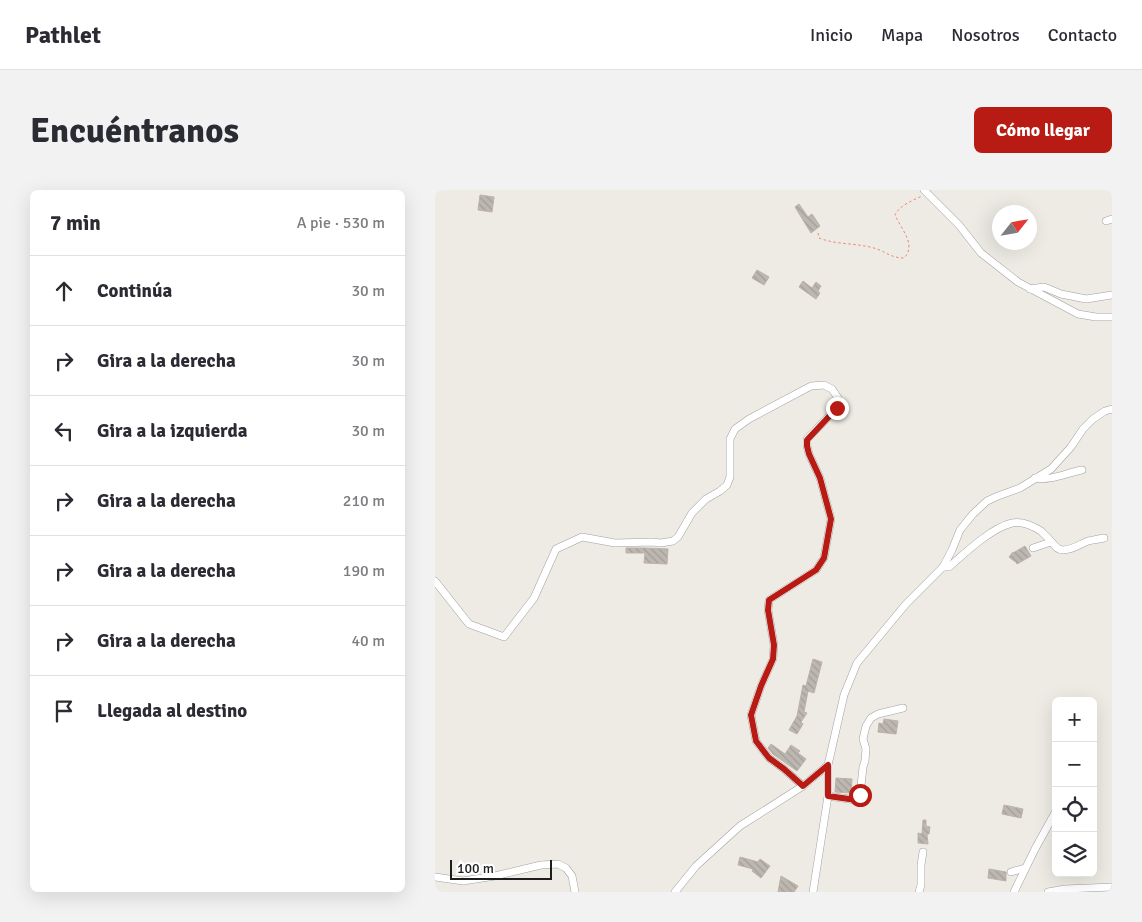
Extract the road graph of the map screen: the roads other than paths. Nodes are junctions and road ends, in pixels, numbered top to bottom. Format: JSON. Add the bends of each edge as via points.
{"nodes":[{"id":1,"x":925,"y":191,"type":"edge"},
{"id":2,"x":1029,"y":288,"type":"junction"},
{"id":3,"x":1112,"y":295,"type":"edge"},
{"id":4,"x":1112,"y":317,"type":"edge"},
{"id":5,"x":1112,"y":409,"type":"edge"},
{"id":6,"x":1082,"y":470,"type":"dead end"},
{"id":7,"x":1034,"y":478,"type":"junction"},
{"id":8,"x":1103,"y":538,"type":"dead end"},
{"id":9,"x":1051,"y":542,"type":"junction"},
{"id":10,"x":1033,"y":548,"type":"dead end"},
{"id":11,"x":943,"y":567,"type":"junction"},
{"id":12,"x":435,"y":581,"type":"edge"},
{"id":13,"x":903,"y":708,"type":"dead end"},
{"id":14,"x":828,"y":765,"type":"junction"},
{"id":15,"x":803,"y":786,"type":"junction"},
{"id":16,"x":828,"y":796,"type":"junction"},
{"id":17,"x":1052,"y":818,"type":"edge"},
{"id":18,"x":923,"y":852,"type":"dead end"},
{"id":19,"x":1025,"y":868,"type":"junction"},
{"id":20,"x":1011,"y":872,"type":"dead end"},
{"id":21,"x":435,"y":877,"type":"edge"},
{"id":22,"x":1112,"y":887,"type":"edge"},
{"id":23,"x":575,"y":892,"type":"edge"},
{"id":24,"x":675,"y":892,"type":"edge"},
{"id":25,"x":813,"y":892,"type":"edge"},
{"id":26,"x":919,"y":892,"type":"edge"},
{"id":27,"x":1014,"y":892,"type":"edge"},
{"id":28,"x":1048,"y":892,"type":"edge"}],
"edges":[{"from":1,"to":2,"type":"street","via":[[981,253]]},
{"from":2,"to":3,"type":"street","via":[[1044,287],[1085,299]]},
{"from":2,"to":4,"type":"street","via":[[1078,314]]},
{"from":5,"to":7,"type":"street","via":[[1093,419],[1051,469]]},
{"from":6,"to":7,"type":"street","via":[[1049,479]]},
{"from":7,"to":11,"type":"street","via":[[1020,488],[987,501],[973,514],[960,530]]},
{"from":8,"to":9,"type":"street","via":[[1062,550]]},
{"from":9,"to":10,"type":"street"},
{"from":9,"to":11,"type":"street","via":[[1039,530],[1012,523],[988,535],[949,567]]},
{"from":11,"to":14,"type":"street","via":[[906,604],[857,663],[844,694]]},
{"from":12,"to":15,"type":"street","via":[[469,624],[504,637],[535,598],[556,550],[581,537],[615,543],[673,541],[691,513],[727,485],[730,439],[735,429],[811,386],[823,385],[832,389],[838,398],[837,408],[807,440],[831,519],[824,558],[816,570],[769,600],[773,659],[751,715],[756,741],[769,758]]},
{"from":13,"to":16,"type":"street","via":[[878,714],[866,726],[863,739],[865,761],[860,795],[856,800]]},
{"from":14,"to":15,"type":"street"},
{"from":14,"to":16,"type":"street"},
{"from":15,"to":24,"type":"street","via":[[740,826],[696,866]]},
{"from":16,"to":25,"type":"street"},
{"from":17,"to":19,"type":"street"},
{"from":18,"to":26,"type":"street"},
{"from":19,"to":20,"type":"street"},
{"from":19,"to":27,"type":"street"},
{"from":21,"to":23,"type":"street","via":[[463,880],[559,864],[572,876]]},
{"from":22,"to":28,"type":"street"}]}
